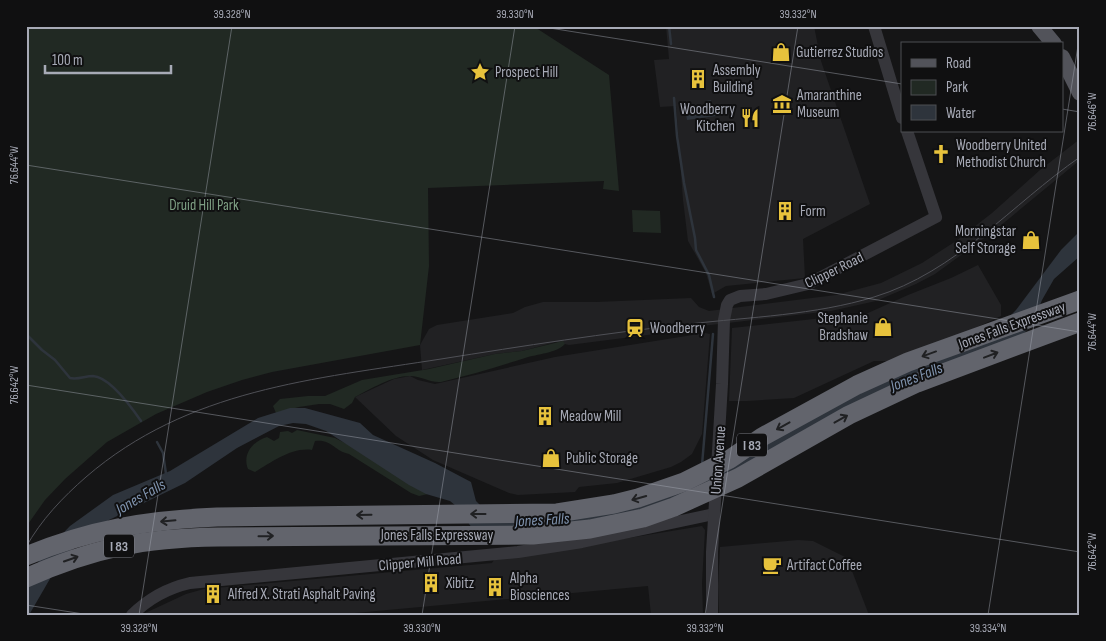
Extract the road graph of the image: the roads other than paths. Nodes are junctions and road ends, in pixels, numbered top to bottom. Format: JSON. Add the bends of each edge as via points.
{"nodes":[{"id":1,"x":874,"y":26,"type":"edge"},
{"id":2,"x":1039,"y":26,"type":"edge"},
{"id":3,"x":1052,"y":42,"type":"edge"},
{"id":4,"x":1064,"y":62,"type":"edge"},
{"id":5,"x":1080,"y":93,"type":"edge"},
{"id":6,"x":901,"y":115,"type":"edge"},
{"id":7,"x":907,"y":132,"type":"edge"},
{"id":8,"x":1077,"y":301,"type":"edge"},
{"id":9,"x":727,"y":305,"type":"joint"},
{"id":10,"x":1080,"y":322,"type":"edge"},
{"id":11,"x":714,"y":514,"type":"junction"},
{"id":12,"x":26,"y":556,"type":"edge"},
{"id":13,"x":26,"y":578,"type":"edge"},
{"id":14,"x":132,"y":615,"type":"edge"},
{"id":15,"x":712,"y":615,"type":"edge"}],
"edges":[{"from":1,"to":6,"type":"street"},
{"from":2,"to":3,"type":"main road"},
{"from":4,"to":5,"type":"main road"},
{"from":7,"to":9,"type":"street","name":"Clipper Road","via":[[936,216],[808,284],[734,298]]},
{"from":8,"to":12,"type":"highway","name":"Jones Falls Expressway","number":"I 83","one_way":true,"via":[[908,362],[857,385],[684,482],[614,504],[557,513],[217,518],[140,524],[111,528]]},
{"from":9,"to":11,"type":"street","name":"Union Avenue"},
{"from":13,"to":10,"type":"highway","name":"Jones Falls Expressway","number":"I 83","one_way":true,"via":[[75,558],[126,544],[171,539],[533,535],[642,518],[738,478],[849,415],[917,382]]},
{"from":11,"to":14,"type":"street","name":"Clipper Mill Road","via":[[518,552],[190,583],[157,596]]},
{"from":11,"to":15,"type":"street","name":"Union Avenue"}]}
